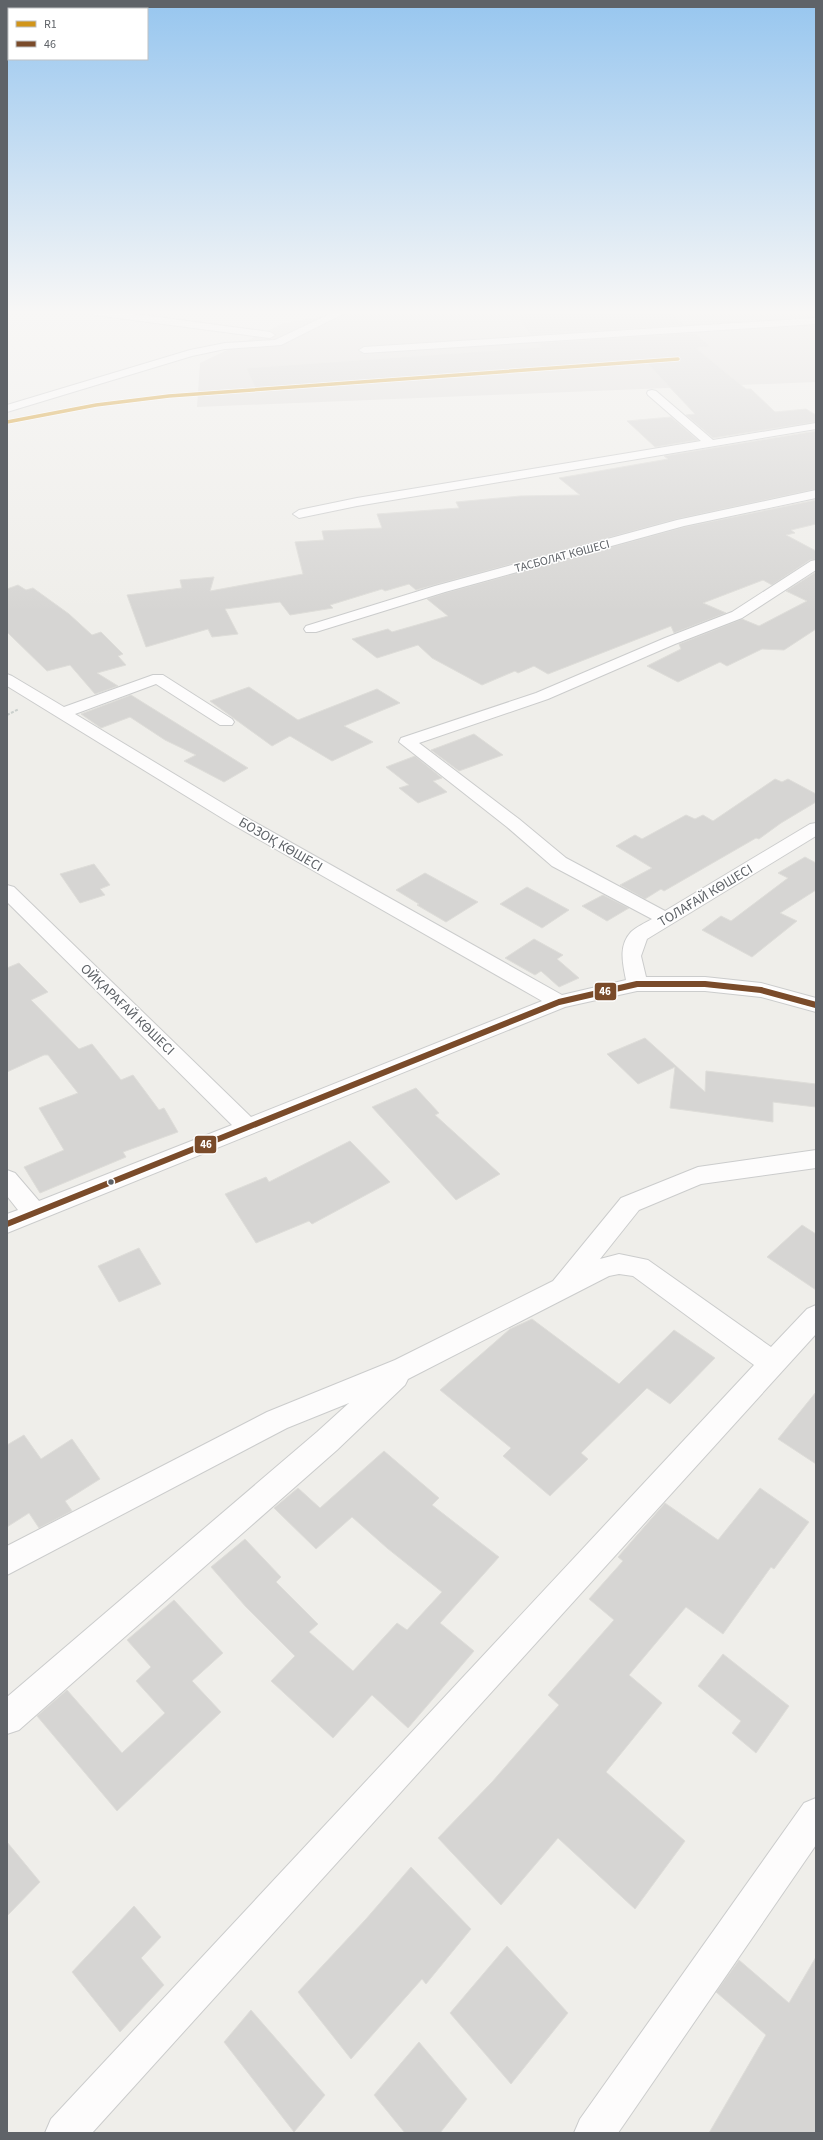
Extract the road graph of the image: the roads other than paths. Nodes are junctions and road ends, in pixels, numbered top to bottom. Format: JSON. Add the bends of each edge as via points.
{"nodes":[{"id":1,"x":674,"y":412,"type":"edge"},
{"id":2,"x":816,"y":426,"type":"edge"},
{"id":3,"x":710,"y":443,"type":"junction"},
{"id":4,"x":816,"y":494,"type":"edge"},
{"id":5,"x":298,"y":514,"type":"dead end"},
{"id":6,"x":816,"y":564,"type":"edge"},
{"id":7,"x":311,"y":629,"type":"dead end"},
{"id":8,"x":7,"y":679,"type":"edge"},
{"id":9,"x":63,"y":713,"type":"junction"},
{"id":10,"x":226,"y":722,"type":"dead end"},
{"id":11,"x":816,"y":828,"type":"edge"},
{"id":12,"x":7,"y":891,"type":"edge"},
{"id":13,"x":664,"y":918,"type":"junction"},
{"id":14,"x":637,"y":984,"type":"junction"},
{"id":15,"x":559,"y":1002,"type":"junction"},
{"id":16,"x":816,"y":1005,"type":"edge"},
{"id":17,"x":248,"y":1127,"type":"junction"},
{"id":18,"x":816,"y":1159,"type":"edge"},
{"id":19,"x":7,"y":1179,"type":"edge"},
{"id":20,"x":34,"y":1213,"type":"junction"},
{"id":21,"x":7,"y":1224,"type":"edge"},
{"id":22,"x":560,"y":1290,"type":"junction"},
{"id":23,"x":816,"y":1316,"type":"edge"},
{"id":24,"x":772,"y":1363,"type":"junction"},
{"id":25,"x":405,"y":1368,"type":"junction"},
{"id":26,"x":7,"y":1561,"type":"edge"},
{"id":27,"x":7,"y":1718,"type":"edge"},
{"id":28,"x":816,"y":1815,"type":"edge"},
{"id":29,"x":66,"y":2133,"type":"edge"},
{"id":30,"x":594,"y":2133,"type":"edge"}],
"edges":[{"from":1,"to":3,"type":"street"},
{"from":2,"to":3,"type":"street"},
{"from":3,"to":5,"type":"street"},
{"from":4,"to":7,"type":"street","name":"ТАСБОЛАТ КӨШЕСІ","via":[[682,523],[440,589]]},
{"from":6,"to":13,"type":"street","via":[[737,615],[542,696],[407,742],[513,823],[559,862]]},
{"from":8,"to":9,"type":"street","name":"БОЗОҚ КӨШЕСІ"},
{"from":9,"to":10,"type":"street","via":[[158,678]]},
{"from":9,"to":15,"type":"street","name":"БОЗОҚ КӨШЕСІ","via":[[236,819]]},
{"from":11,"to":13,"type":"street","name":"ТОЛАҒАЙ КӨШЕСІ"},
{"from":12,"to":17,"type":"street","name":"ОЙҚАРАҒАЙ КӨШЕСІ"},
{"from":13,"to":14,"type":"street","name":"ТОЛАҒАЙ КӨШЕСІ","via":[[638,936],[631,956]]},
{"from":14,"to":15,"type":"street"},
{"from":14,"to":16,"type":"street","via":[[705,984],[761,990]]},
{"from":15,"to":17,"type":"street"},
{"from":17,"to":20,"type":"street"},
{"from":18,"to":22,"type":"street","via":[[698,1176],[630,1204]]},
{"from":19,"to":20,"type":"street"},
{"from":20,"to":21,"type":"street"},
{"from":22,"to":24,"type":"street","via":[[604,1267],[620,1264],[639,1267]]},
{"from":22,"to":25,"type":"street"},
{"from":23,"to":24,"type":"street"},
{"from":24,"to":29,"type":"street"},
{"from":25,"to":26,"type":"street","via":[[277,1420]]},
{"from":25,"to":27,"type":"street","via":[[321,1446]]},
{"from":28,"to":30,"type":"street"}]}
